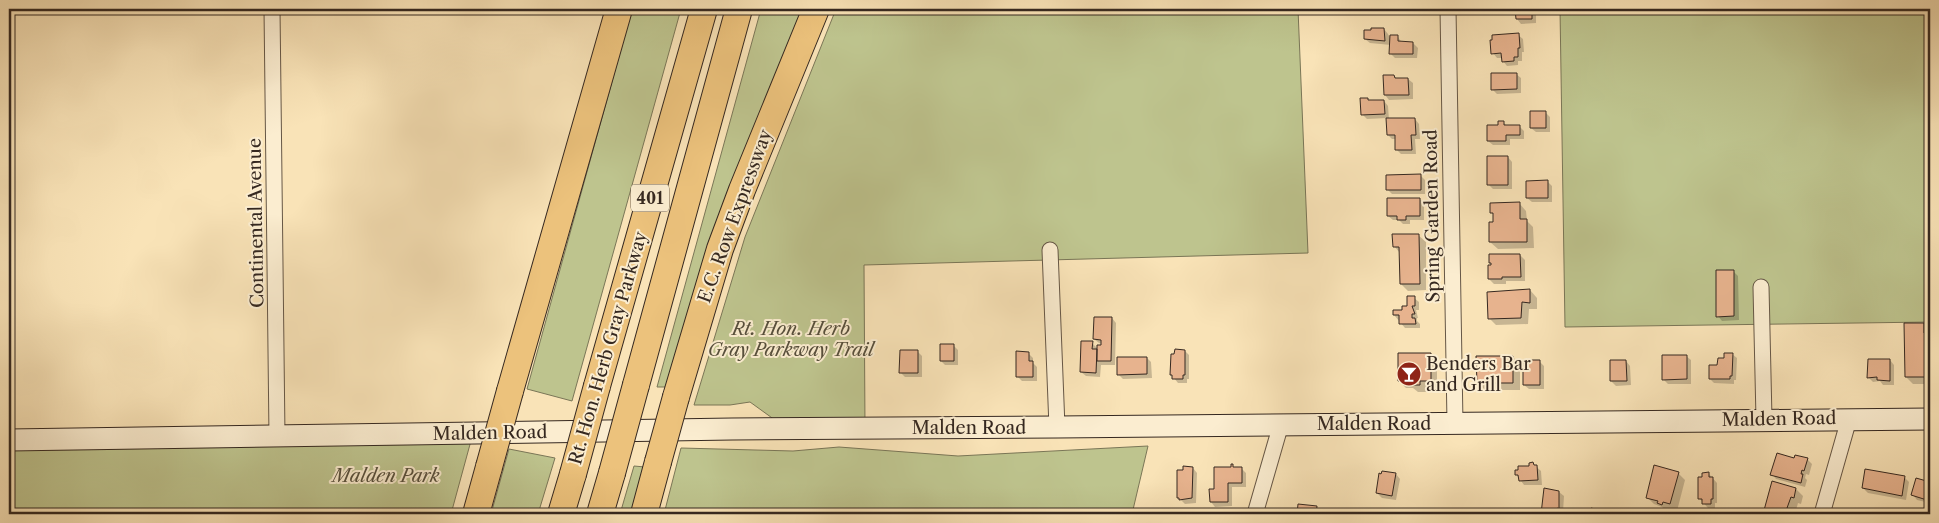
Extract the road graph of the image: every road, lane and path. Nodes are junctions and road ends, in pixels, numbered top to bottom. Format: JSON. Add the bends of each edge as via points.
{"nodes":[{"id":1,"x":272,"y":9,"type":"edge"},
{"id":2,"x":619,"y":9,"type":"edge"},
{"id":3,"x":704,"y":9,"type":"edge"},
{"id":4,"x":739,"y":9,"type":"edge"},
{"id":5,"x":816,"y":9,"type":"edge"},
{"id":6,"x":1448,"y":9,"type":"edge"},
{"id":7,"x":1050,"y":250,"type":"dead end"},
{"id":8,"x":1761,"y":287,"type":"dead end"},
{"id":9,"x":1764,"y":419,"type":"junction"},
{"id":10,"x":1849,"y":419,"type":"junction"},
{"id":11,"x":1930,"y":419,"type":"edge"},
{"id":12,"x":1455,"y":423,"type":"junction"},
{"id":13,"x":1281,"y":424,"type":"junction"},
{"id":14,"x":1057,"y":427,"type":"junction"},
{"id":15,"x":277,"y":436,"type":"junction"},
{"id":16,"x":9,"y":440,"type":"edge"},
{"id":17,"x":476,"y":514,"type":"edge"},
{"id":18,"x":561,"y":514,"type":"edge"},
{"id":19,"x":600,"y":514,"type":"edge"},
{"id":20,"x":644,"y":514,"type":"edge"},
{"id":21,"x":1255,"y":514,"type":"edge"},
{"id":22,"x":1822,"y":514,"type":"edge"}],
"edges":[{"from":1,"to":15,"type":"street","name":"Continental Avenue"},
{"from":2,"to":17,"type":"highway","bridge":true},
{"from":3,"to":18,"type":"highway","name":"Rt. Hon. Herb Gray Parkway","number":"401","bridge":true},
{"from":4,"to":19,"type":"highway","name":"Rt. Hon. Herb Gray Parkway","number":"401","bridge":true},
{"from":5,"to":20,"type":"highway","name":"E.C. Row Expressway","bridge":true,"via":[[720,249]]},
{"from":6,"to":12,"type":"street","name":"Spring Garden Road"},
{"from":7,"to":14,"type":"street"},
{"from":8,"to":9,"type":"street"},
{"from":9,"to":10,"type":"main road","name":"Malden Road"},
{"from":9,"to":12,"type":"main road","name":"Malden Road"},
{"from":10,"to":11,"type":"main road","name":"Malden Road"},
{"from":10,"to":22,"type":"street"},
{"from":12,"to":13,"type":"main road","name":"Malden Road"},
{"from":13,"to":14,"type":"main road","name":"Malden Road"},
{"from":13,"to":21,"type":"street"},
{"from":14,"to":15,"type":"main road","name":"Malden Road"},
{"from":15,"to":16,"type":"main road","name":"Malden Road"}]}
